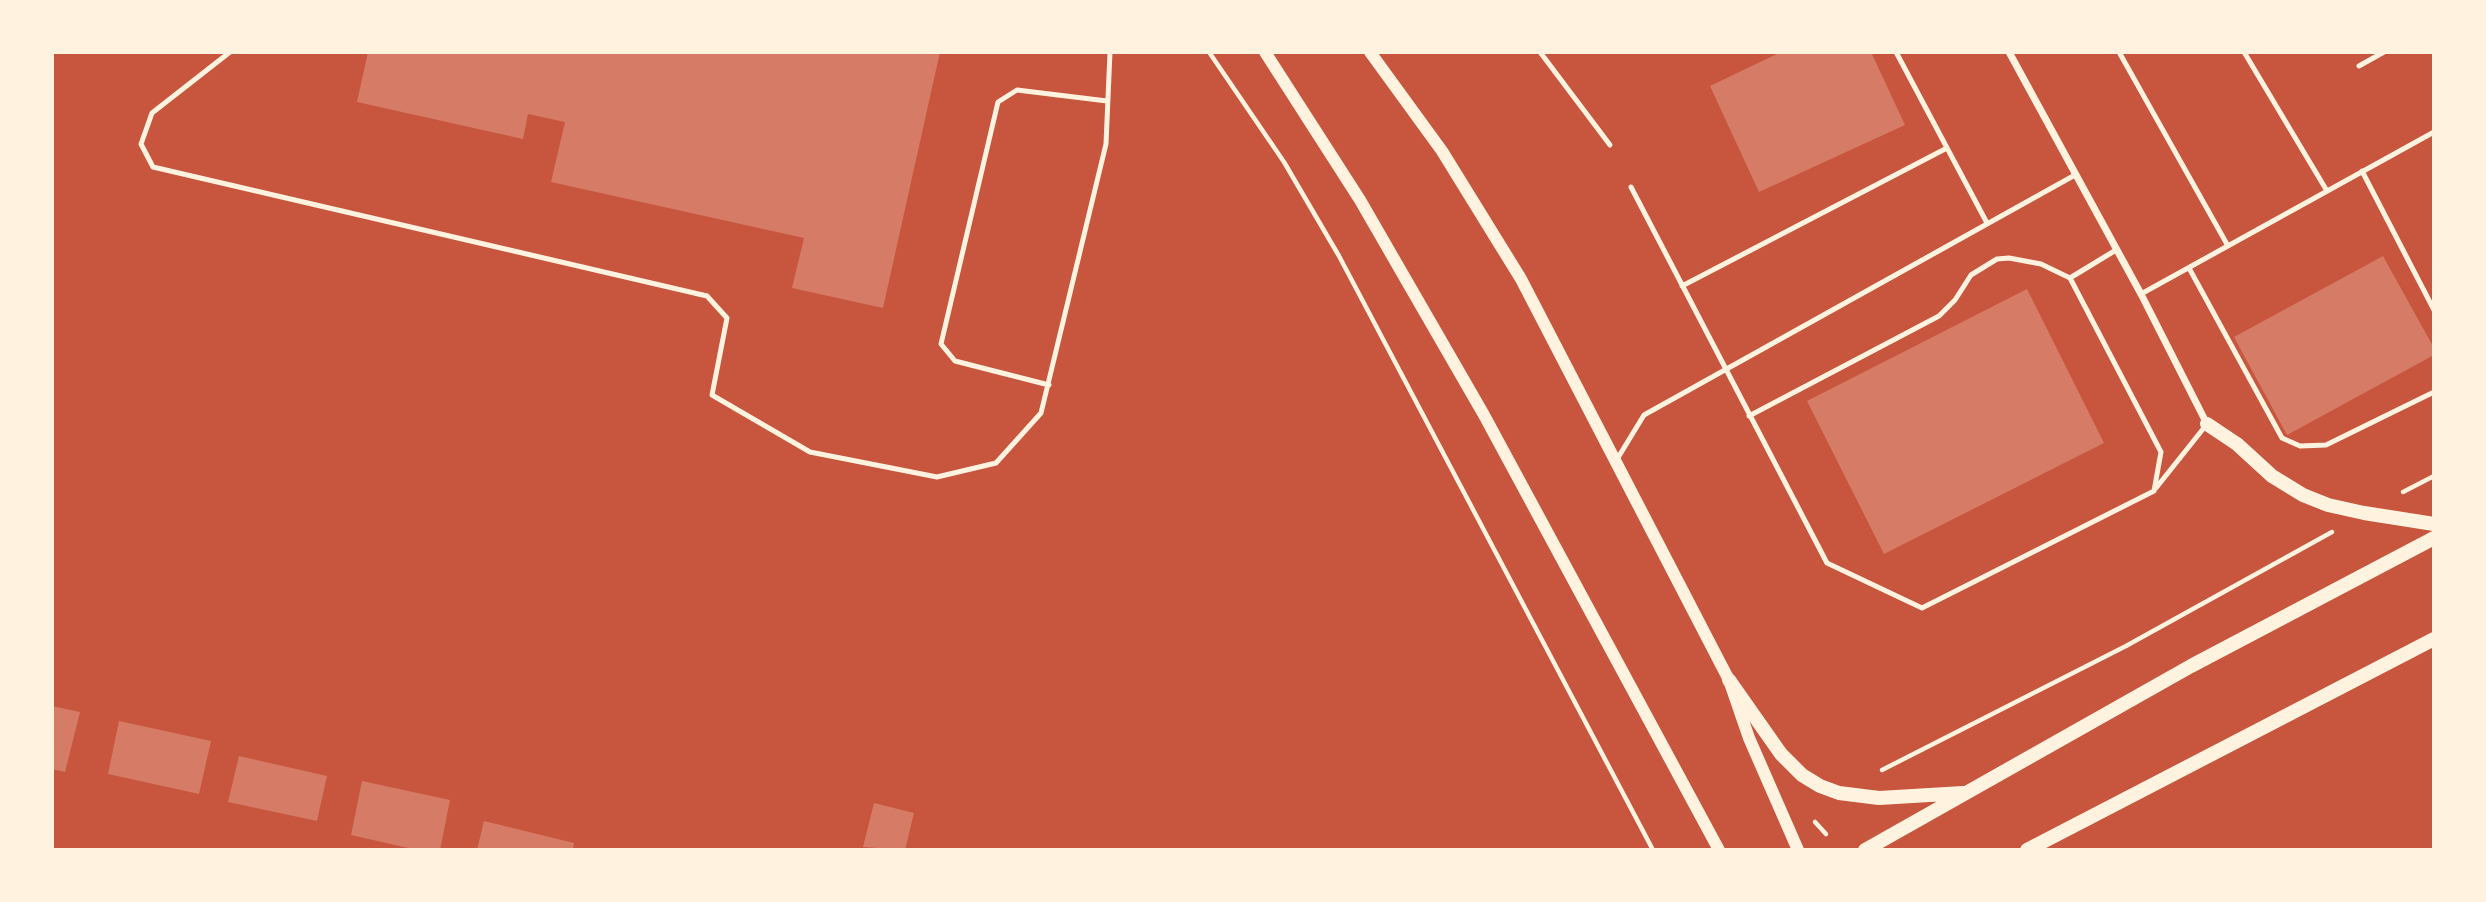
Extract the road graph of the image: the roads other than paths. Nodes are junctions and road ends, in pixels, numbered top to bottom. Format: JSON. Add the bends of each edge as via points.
{"nodes":[{"id":1,"x":230,"y":52,"type":"edge"},
{"id":2,"x":1110,"y":52,"type":"edge"},
{"id":3,"x":1265,"y":52,"type":"edge"},
{"id":4,"x":1370,"y":52,"type":"edge"},
{"id":5,"x":1540,"y":52,"type":"edge"},
{"id":6,"x":1896,"y":52,"type":"edge"},
{"id":7,"x":2009,"y":52,"type":"edge"},
{"id":8,"x":2119,"y":52,"type":"edge"},
{"id":9,"x":2244,"y":52,"type":"edge"},
{"id":10,"x":2384,"y":52,"type":"edge"},
{"id":11,"x":2359,"y":66,"type":"dead end"},
{"id":12,"x":1107,"y":101,"type":"junction"},
{"id":13,"x":2434,"y":132,"type":"edge"},
{"id":14,"x":1610,"y":145,"type":"dead end"},
{"id":15,"x":1947,"y":148,"type":"junction"},
{"id":16,"x":2362,"y":172,"type":"junction"},
{"id":17,"x":2075,"y":175,"type":"junction"},
{"id":18,"x":1631,"y":187,"type":"dead end"},
{"id":19,"x":2327,"y":191,"type":"junction"},
{"id":20,"x":1987,"y":223,"type":"junction"},
{"id":21,"x":2228,"y":246,"type":"junction"},
{"id":22,"x":2116,"y":250,"type":"junction"},
{"id":23,"x":2189,"y":268,"type":"junction"},
{"id":24,"x":2070,"y":278,"type":"junction"},
{"id":25,"x":1682,"y":286,"type":"junction"},
{"id":26,"x":2141,"y":294,"type":"junction"},
{"id":27,"x":2434,"y":310,"type":"edge"},
{"id":28,"x":1724,"y":368,"type":"junction"},
{"id":29,"x":1048,"y":385,"type":"junction"},
{"id":30,"x":2434,"y":392,"type":"edge"},
{"id":31,"x":1749,"y":416,"type":"junction"},
{"id":32,"x":2207,"y":424,"type":"junction"},
{"id":33,"x":1616,"y":461,"type":"junction"},
{"id":34,"x":2154,"y":491,"type":"junction"},
{"id":35,"x":2434,"y":524,"type":"edge"},
{"id":36,"x":2434,"y":538,"type":"edge"},
{"id":37,"x":2434,"y":639,"type":"edge"},
{"id":38,"x":1729,"y":680,"type":"junction"},
{"id":39,"x":1968,"y":793,"type":"junction"},
{"id":40,"x":1719,"y":849,"type":"edge"},
{"id":41,"x":1798,"y":849,"type":"edge"},
{"id":42,"x":1865,"y":849,"type":"edge"},
{"id":43,"x":2027,"y":849,"type":"edge"}],
"edges":[{"from":1,"to":29,"type":"lane","via":[[152,113],[141,144],[153,167],[708,296],[727,318],[712,395],[810,453],[937,477],[996,463],[1041,414]]},
{"from":2,"to":12,"type":"lane"},
{"from":3,"to":40,"type":"street","via":[[1360,200],[1484,415]]},
{"from":4,"to":33,"type":"street","via":[[1442,151],[1521,279]]},
{"from":5,"to":14,"type":"lane"},
{"from":6,"to":15,"type":"lane"},
{"from":7,"to":17,"type":"street"},
{"from":8,"to":21,"type":"lane"},
{"from":9,"to":19,"type":"lane"},
{"from":10,"to":11,"type":"lane"},
{"from":12,"to":29,"type":"lane","via":[[1107,145]]},
{"from":12,"to":29,"type":"lane","via":[[1017,90],[998,102],[941,344],[955,361]]},
{"from":13,"to":16,"type":"lane"},
{"from":15,"to":20,"type":"lane"},
{"from":15,"to":25,"type":"lane"},
{"from":16,"to":19,"type":"lane"},
{"from":16,"to":27,"type":"lane"},
{"from":17,"to":20,"type":"lane"},
{"from":17,"to":22,"type":"street"},
{"from":18,"to":25,"type":"lane"},
{"from":19,"to":21,"type":"lane"},
{"from":20,"to":28,"type":"lane"},
{"from":21,"to":23,"type":"lane"},
{"from":22,"to":24,"type":"lane"},
{"from":22,"to":26,"type":"street"},
{"from":23,"to":26,"type":"lane"},
{"from":23,"to":30,"type":"lane","via":[[2283,438],[2300,446],[2326,445]]},
{"from":24,"to":31,"type":"lane","via":[[2041,264],[1997,259],[1971,275],[1939,316]]},
{"from":24,"to":34,"type":"lane","via":[[2161,452]]},
{"from":25,"to":28,"type":"lane"},
{"from":26,"to":32,"type":"street"},
{"from":28,"to":31,"type":"lane"},
{"from":28,"to":33,"type":"lane","via":[[1644,415]]},
{"from":31,"to":34,"type":"lane","via":[[1827,563],[1922,608]]},
{"from":32,"to":34,"type":"lane"},
{"from":32,"to":35,"type":"main road","via":[[2303,495],[2364,513]]},
{"from":33,"to":38,"type":"street"},
{"from":36,"to":39,"type":"main road","via":[[2190,666]]},
{"from":37,"to":43,"type":"main road"},
{"from":38,"to":39,"type":"main road","via":[[1781,754],[1820,786],[1880,798]]},
{"from":38,"to":41,"type":"street"},
{"from":39,"to":42,"type":"main road"}]}
